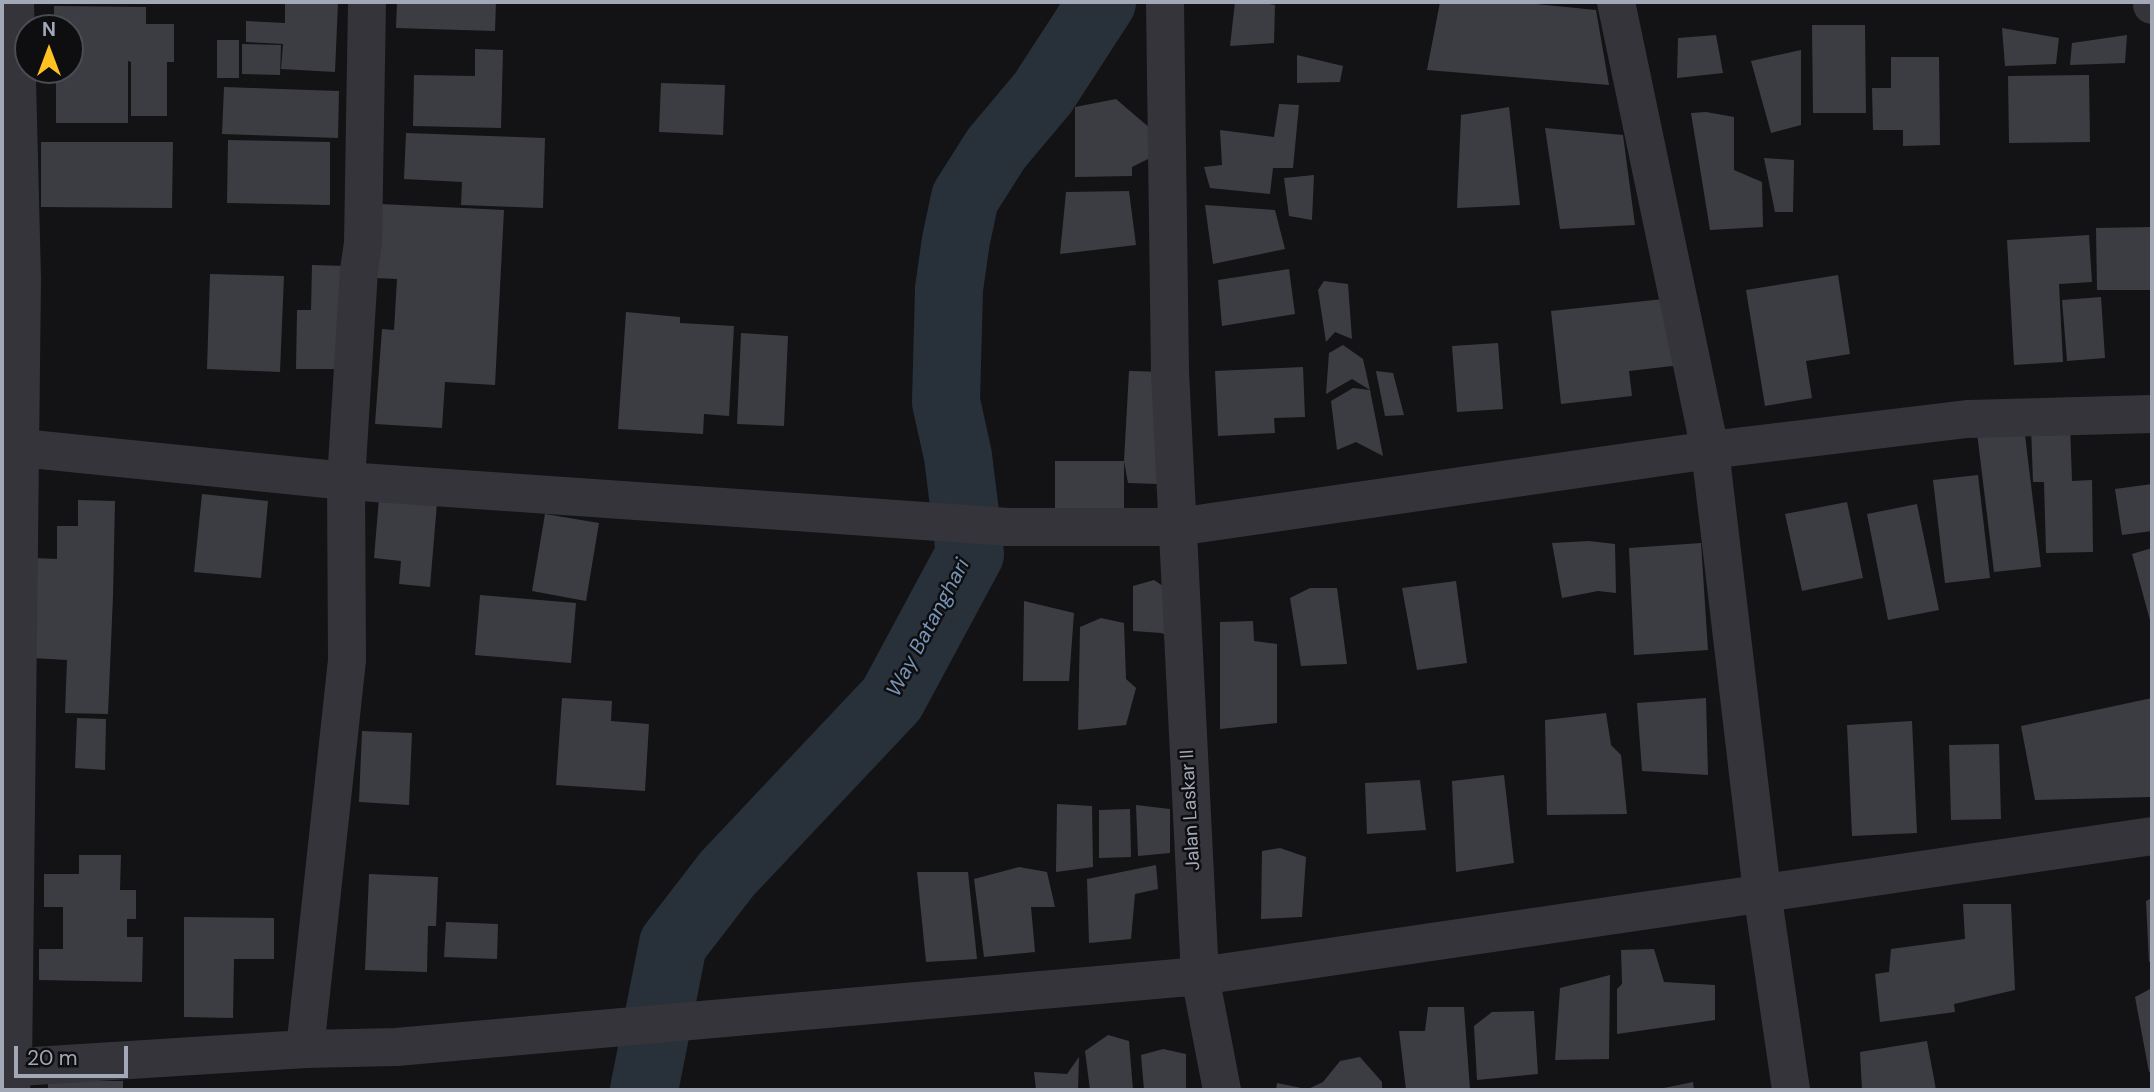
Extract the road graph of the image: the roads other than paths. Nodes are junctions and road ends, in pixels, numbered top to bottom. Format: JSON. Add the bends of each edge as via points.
{"nodes":[{"id":1,"x":15,"y":2,"type":"edge"},
{"id":2,"x":367,"y":2,"type":"edge"},
{"id":3,"x":1165,"y":2,"type":"edge"},
{"id":4,"x":1616,"y":2,"type":"edge"},
{"id":5,"x":10,"y":124,"type":"edge"},
{"id":6,"x":2152,"y":414,"type":"edge"},
{"id":7,"x":11,"y":447,"type":"edge"},
{"id":8,"x":1710,"y":450,"type":"junction"},
{"id":9,"x":346,"y":481,"type":"junction"},
{"id":10,"x":1177,"y":527,"type":"junction"},
{"id":11,"x":2152,"y":836,"type":"edge"},
{"id":12,"x":1762,"y":892,"type":"junction"},
{"id":13,"x":1200,"y":976,"type":"junction"},
{"id":14,"x":305,"y":1049,"type":"junction"},
{"id":15,"x":8,"y":1076,"type":"edge"},
{"id":16,"x":1222,"y":1090,"type":"edge"},
{"id":17,"x":1791,"y":1090,"type":"edge"}],
"edges":[{"from":1,"to":5,"type":"street"},
{"from":2,"to":9,"type":"street","via":[[363,243]]},
{"from":3,"to":10,"type":"street","name":"Jalan Laskar II"},
{"from":4,"to":8,"type":"street"},
{"from":5,"to":7,"type":"street","via":[[22,278]]},
{"from":6,"to":8,"type":"street","via":[[1967,419]]},
{"from":7,"to":9,"type":"street"},
{"from":7,"to":15,"type":"street"},
{"from":8,"to":10,"type":"street"},
{"from":8,"to":12,"type":"street"},
{"from":9,"to":10,"type":"street","via":[[1008,527]]},
{"from":9,"to":14,"type":"street","via":[[347,660]]},
{"from":10,"to":13,"type":"street","name":"Jalan Laskar II"},
{"from":11,"to":12,"type":"street"},
{"from":12,"to":13,"type":"street"},
{"from":12,"to":17,"type":"street"},
{"from":13,"to":14,"type":"street","via":[[396,1047]]},
{"from":13,"to":16,"type":"street","name":"Jalan Laskar II"},
{"from":14,"to":15,"type":"street"}]}
